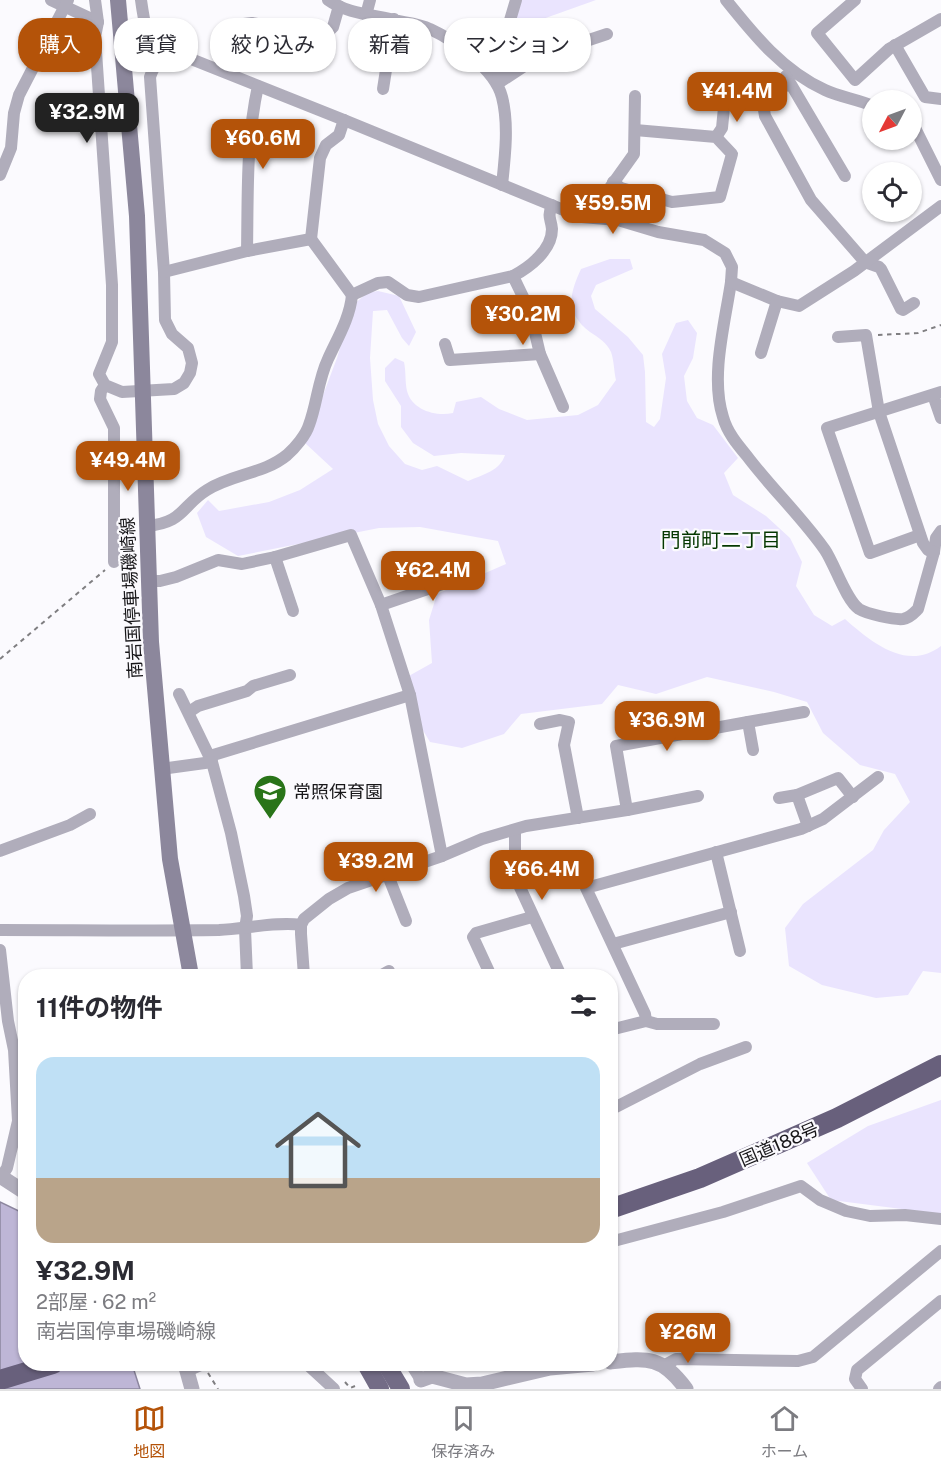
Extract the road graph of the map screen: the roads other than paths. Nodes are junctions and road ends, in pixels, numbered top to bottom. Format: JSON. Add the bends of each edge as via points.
{"nodes":[{"id":1,"x":51,"y":0,"type":"edge"},
{"id":2,"x":95,"y":0,"type":"edge"},
{"id":3,"x":118,"y":0,"type":"edge"},
{"id":4,"x":141,"y":0,"type":"edge"},
{"id":5,"x":370,"y":0,"type":"edge"},
{"id":6,"x":516,"y":0,"type":"edge"},
{"id":7,"x":726,"y":0,"type":"edge"},
{"id":8,"x":855,"y":0,"type":"edge"},
{"id":9,"x":66,"y":3,"type":"edge"},
{"id":10,"x":334,"y":3,"type":"edge"},
{"id":11,"x":366,"y":15,"type":"junction"},
{"id":12,"x":91,"y":18,"type":"edge"},
{"id":13,"x":97,"y":18,"type":"edge"},
{"id":14,"x":144,"y":18,"type":"edge"},
{"id":15,"x":333,"y":18,"type":"edge"},
{"id":16,"x":387,"y":18,"type":"edge"},
{"id":17,"x":941,"y":19,"type":"edge"},
{"id":18,"x":432,"y":29,"type":"edge"},
{"id":19,"x":608,"y":34,"type":"dead end"},
{"id":20,"x":895,"y":45,"type":"junction"},
{"id":21,"x":198,"y":62,"type":"edge"},
{"id":22,"x":782,"y":62,"type":"junction"},
{"id":23,"x":98,"y":72,"type":"edge"},
{"id":24,"x":152,"y":72,"type":"edge"},
{"id":25,"x":386,"y":72,"type":"edge"},
{"id":26,"x":497,"y":84,"type":"junction"},
{"id":27,"x":789,"y":84,"type":"junction"},
{"id":28,"x":258,"y":86,"type":"junction"},
{"id":29,"x":383,"y":89,"type":"dead end"},
{"id":30,"x":635,"y":96,"type":"dead end"},
{"id":31,"x":725,"y":97,"type":"dead end"},
{"id":32,"x":941,"y":99,"type":"edge"},
{"id":33,"x":862,"y":102,"type":"edge"},
{"id":34,"x":344,"y":120,"type":"junction"},
{"id":35,"x":635,"y":130,"type":"junction"},
{"id":36,"x":716,"y":137,"type":"junction"},
{"id":37,"x":922,"y":142,"type":"edge"},
{"id":38,"x":0,"y":175,"type":"edge"},
{"id":39,"x":845,"y":176,"type":"dead end"},
{"id":40,"x":941,"y":180,"type":"edge"},
{"id":41,"x":613,"y":182,"type":"junction"},
{"id":42,"x":502,"y":185,"type":"junction"},
{"id":43,"x":552,"y":205,"type":"junction"},
{"id":44,"x":941,"y":207,"type":"edge"},
{"id":45,"x":595,"y":218,"type":"junction"},
{"id":46,"x":311,"y":239,"type":"junction"},
{"id":47,"x":247,"y":251,"type":"junction"},
{"id":48,"x":865,"y":262,"type":"junction"},
{"id":49,"x":164,"y":272,"type":"junction"},
{"id":50,"x":513,"y":276,"type":"junction"},
{"id":51,"x":731,"y":282,"type":"junction"},
{"id":52,"x":352,"y":295,"type":"junction"},
{"id":53,"x":777,"y":301,"type":"junction"},
{"id":54,"x":914,"y":303,"type":"dead end"},
{"id":55,"x":838,"y":337,"type":"dead end"},
{"id":56,"x":445,"y":344,"type":"dead end"},
{"id":57,"x":760,"y":353,"type":"dead end"},
{"id":58,"x":540,"y":354,"type":"junction"},
{"id":59,"x":105,"y":385,"type":"junction"},
{"id":60,"x":143,"y":392,"type":"junction"},
{"id":61,"x":937,"y":393,"type":"edge"},
{"id":62,"x":563,"y":407,"type":"dead end"},
{"id":63,"x":879,"y":412,"type":"junction"},
{"id":64,"x":941,"y":418,"type":"edge"},
{"id":65,"x":146,"y":526,"type":"junction"},
{"id":66,"x":941,"y":531,"type":"edge"},
{"id":67,"x":920,"y":535,"type":"junction"},
{"id":68,"x":934,"y":552,"type":"junction"},
{"id":69,"x":275,"y":557,"type":"junction"},
{"id":70,"x":114,"y":562,"type":"road end"},
{"id":71,"x":474,"y":573,"type":"dead end"},
{"id":72,"x":148,"y":581,"type":"junction"},
{"id":73,"x":381,"y":605,"type":"junction"},
{"id":74,"x":293,"y":611,"type":"dead end"},
{"id":75,"x":290,"y":675,"type":"dead end"},
{"id":76,"x":179,"y":694,"type":"dead end"},
{"id":77,"x":410,"y":695,"type":"junction"},
{"id":78,"x":189,"y":712,"type":"junction"},
{"id":79,"x":804,"y":712,"type":"dead end"},
{"id":80,"x":748,"y":722,"type":"junction"},
{"id":81,"x":540,"y":724,"type":"dead end"},
{"id":82,"x":753,"y":750,"type":"dead end"},
{"id":83,"x":211,"y":759,"type":"junction"},
{"id":84,"x":161,"y":769,"type":"junction"},
{"id":85,"x":878,"y":777,"type":"dead end"},
{"id":86,"x":797,"y":795,"type":"junction"},
{"id":87,"x":698,"y":796,"type":"dead end"},
{"id":88,"x":853,"y":797,"type":"junction"},
{"id":89,"x":779,"y":798,"type":"dead end"},
{"id":90,"x":627,"y":810,"type":"junction"},
{"id":91,"x":90,"y":814,"type":"dead end"},
{"id":92,"x":578,"y":818,"type":"junction"},
{"id":93,"x":808,"y":826,"type":"junction"},
{"id":94,"x":515,"y":830,"type":"junction"},
{"id":95,"x":0,"y":851,"type":"edge"},
{"id":96,"x":716,"y":852,"type":"junction"},
{"id":97,"x":442,"y":856,"type":"junction"},
{"id":98,"x":387,"y":873,"type":"junction"},
{"id":99,"x":731,"y":912,"type":"junction"},
{"id":100,"x":532,"y":917,"type":"junction"},
{"id":101,"x":406,"y":921,"type":"dead end"},
{"id":102,"x":301,"y":926,"type":"junction"},
{"id":103,"x":245,"y":929,"type":"junction"},
{"id":104,"x":0,"y":930,"type":"edge"},
{"id":105,"x":181,"y":930,"type":"junction"},
{"id":106,"x":613,"y":944,"type":"junction"},
{"id":107,"x":0,"y":950,"type":"edge"},
{"id":108,"x":740,"y":951,"type":"dead end"},
{"id":109,"x":189,"y":969,"type":"edge"},
{"id":110,"x":247,"y":969,"type":"edge"},
{"id":111,"x":304,"y":969,"type":"edge"},
{"id":112,"x":488,"y":969,"type":"edge"},
{"id":113,"x":558,"y":969,"type":"edge"},
{"id":114,"x":646,"y":1021,"type":"junction"},
{"id":115,"x":714,"y":1024,"type":"dead end"},
{"id":116,"x":618,"y":1028,"type":"edge"},
{"id":117,"x":746,"y":1047,"type":"dead end"},
{"id":118,"x":941,"y":1065,"type":"edge"},
{"id":119,"x":618,"y":1106,"type":"edge"},
{"id":120,"x":1,"y":1176,"type":"edge"},
{"id":121,"x":18,"y":1188,"type":"edge"},
{"id":122,"x":618,"y":1206,"type":"edge"},
{"id":123,"x":941,"y":1218,"type":"edge"},
{"id":124,"x":618,"y":1240,"type":"edge"},
{"id":125,"x":941,"y":1251,"type":"edge"},
{"id":126,"x":941,"y":1301,"type":"edge"},
{"id":127,"x":618,"y":1361,"type":"edge"},
{"id":128,"x":663,"y":1366,"type":"junction"},
{"id":129,"x":30,"y":1371,"type":"edge"},
{"id":130,"x":187,"y":1371,"type":"edge"},
{"id":131,"x":315,"y":1371,"type":"edge"},
{"id":132,"x":370,"y":1371,"type":"edge"},
{"id":133,"x":390,"y":1371,"type":"edge"},
{"id":134,"x":415,"y":1371,"type":"edge"},
{"id":135,"x":537,"y":1371,"type":"edge"},
{"id":136,"x":0,"y":1380,"type":"edge"},
{"id":137,"x":421,"y":1380,"type":"joint"},
{"id":138,"x":192,"y":1389,"type":"edge"},
{"id":139,"x":334,"y":1389,"type":"edge"},
{"id":140,"x":380,"y":1389,"type":"edge"},
{"id":141,"x":401,"y":1389,"type":"edge"},
{"id":142,"x":686,"y":1389,"type":"edge"},
{"id":143,"x":862,"y":1389,"type":"edge"}],
"edges":[{"from":1,"to":9,"type":"street"},
{"from":2,"to":13,"type":"street"},
{"from":3,"to":60,"type":"main road","name":"南岩国停車場磯崎線","via":[[137,216]]},
{"from":4,"to":14,"type":"street"},
{"from":5,"to":11,"type":"street"},
{"from":6,"to":26,"type":"street"},
{"from":7,"to":22,"type":"street"},
{"from":8,"to":20,"type":"street","via":[[817,33],[855,80]]},
{"from":9,"to":12,"type":"street"},
{"from":9,"to":38,"type":"street","via":[[19,95],[11,148]]},
{"from":10,"to":11,"type":"street"},
{"from":10,"to":15,"type":"street"},
{"from":11,"to":16,"type":"street"},
{"from":17,"to":20,"type":"street"},
{"from":18,"to":26,"type":"street","via":[[457,44]]},
{"from":19,"to":26,"type":"street","via":[[538,57]]},
{"from":20,"to":32,"type":"street","via":[[925,97]]},
{"from":21,"to":28,"type":"street"},
{"from":22,"to":27,"type":"street"},
{"from":22,"to":33,"type":"street","via":[[825,90]]},
{"from":23,"to":59,"type":"street","via":[[112,285],[112,342],[99,374]]},
{"from":24,"to":49,"type":"street"},
{"from":25,"to":29,"type":"street"},
{"from":26,"to":42,"type":"street","via":[[505,133]]},
{"from":27,"to":39,"type":"street"},
{"from":27,"to":48,"type":"street","via":[[776,92],[761,92],[765,116],[811,200]]},
{"from":28,"to":34,"type":"street"},
{"from":28,"to":47,"type":"street","via":[[249,152]]},
{"from":30,"to":35,"type":"street"},
{"from":31,"to":36,"type":"street","via":[[722,128]]},
{"from":34,"to":42,"type":"street"},
{"from":34,"to":46,"type":"street","via":[[339,135],[326,145],[320,159]]},
{"from":35,"to":36,"type":"street"},
{"from":35,"to":41,"type":"street","via":[[634,154]]},
{"from":36,"to":41,"type":"street","via":[[732,154],[720,197],[672,202],[621,188]]},
{"from":37,"to":40,"type":"street"},
{"from":41,"to":45,"type":"street","via":[[598,203]]},
{"from":42,"to":43,"type":"street"},
{"from":43,"to":45,"type":"street"},
{"from":43,"to":50,"type":"street","via":[[548,216],[552,229],[545,248],[540,257]]},
{"from":44,"to":48,"type":"street"},
{"from":45,"to":51,"type":"street","via":[[704,240],[725,253],[732,267]]},
{"from":46,"to":47,"type":"street"},
{"from":46,"to":52,"type":"street"},
{"from":47,"to":49,"type":"street"},
{"from":48,"to":53,"type":"street","via":[[799,306]]},
{"from":48,"to":54,"type":"street","via":[[881,269],[901,309]]},
{"from":49,"to":60,"type":"street","via":[[165,320],[172,334],[188,348],[192,363],[184,383],[174,389]]},
{"from":50,"to":52,"type":"street","via":[[419,297],[407,295],[388,282]]},
{"from":50,"to":58,"type":"street","via":[[532,320]]},
{"from":51,"to":53,"type":"street"},
{"from":51,"to":68,"type":"street","via":[[717,389],[723,418],[748,458],[827,553],[852,602],[860,610],[885,617],[903,619],[912,615],[918,609]]},
{"from":52,"to":65,"type":"street","via":[[317,390],[309,427],[295,447],[273,464],[208,489],[182,514],[161,525]]},
{"from":53,"to":57,"type":"street"},
{"from":55,"to":63,"type":"street","via":[[866,335]]},
{"from":56,"to":58,"type":"street","via":[[450,360]]},
{"from":58,"to":62,"type":"street"},
{"from":59,"to":60,"type":"street","via":[[122,392]]},
{"from":59,"to":70,"type":"street","via":[[100,399],[114,428]]},
{"from":60,"to":65,"type":"main road","name":"南岩国停車場磯崎線"},
{"from":61,"to":63,"type":"street"},
{"from":61,"to":64,"type":"street"},
{"from":63,"to":67,"type":"street"},
{"from":63,"to":67,"type":"street","via":[[827,428],[870,553]]},
{"from":65,"to":72,"type":"main road","name":"南岩国停車場磯崎線"},
{"from":66,"to":68,"type":"street"},
{"from":67,"to":68,"type":"street","via":[[928,550]]},
{"from":69,"to":72,"type":"street","via":[[242,564],[218,560],[176,577]]},
{"from":69,"to":73,"type":"street","via":[[351,535]]},
{"from":69,"to":74,"type":"street"},
{"from":71,"to":73,"type":"street"},
{"from":72,"to":84,"type":"main road","name":"南岩国停車場磯崎線"},
{"from":73,"to":77,"type":"street"},
{"from":75,"to":78,"type":"street"},
{"from":76,"to":78,"type":"street"},
{"from":77,"to":83,"type":"street"},
{"from":77,"to":97,"type":"street"},
{"from":78,"to":83,"type":"street"},
{"from":79,"to":80,"type":"street"},
{"from":80,"to":82,"type":"street"},
{"from":80,"to":90,"type":"street","via":[[616,746]]},
{"from":81,"to":92,"type":"street","via":[[569,722],[564,746]]},
{"from":83,"to":84,"type":"street"},
{"from":83,"to":103,"type":"street","via":[[244,896]]},
{"from":84,"to":105,"type":"main road","name":"南岩国停車場磯崎線"},
{"from":85,"to":88,"type":"street"},
{"from":86,"to":88,"type":"street","via":[[838,778]]},
{"from":86,"to":89,"type":"street"},
{"from":86,"to":93,"type":"street"},
{"from":87,"to":90,"type":"street"},
{"from":88,"to":93,"type":"street"},
{"from":90,"to":92,"type":"street"},
{"from":91,"to":95,"type":"street"},
{"from":92,"to":94,"type":"street"},
{"from":93,"to":96,"type":"street"},
{"from":94,"to":97,"type":"street"},
{"from":94,"to":100,"type":"street","via":[[515,873]]},
{"from":96,"to":99,"type":"street"},
{"from":96,"to":106,"type":"street","via":[[586,888]]},
{"from":97,"to":98,"type":"street"},
{"from":98,"to":101,"type":"street"},
{"from":98,"to":102,"type":"street","via":[[329,899]]},
{"from":99,"to":106,"type":"street"},
{"from":99,"to":108,"type":"street"},
{"from":100,"to":112,"type":"street","via":[[476,933],[473,938]]},
{"from":100,"to":113,"type":"street"},
{"from":102,"to":103,"type":"street","via":[[291,923]]},
{"from":102,"to":111,"type":"street"},
{"from":103,"to":105,"type":"street"},
{"from":103,"to":110,"type":"street"},
{"from":104,"to":105,"type":"street"},
{"from":105,"to":109,"type":"main road","name":"南岩国停車場磯崎線"},
{"from":106,"to":114,"type":"street"},
{"from":107,"to":120,"type":"street","via":[[14,1050],[18,1121],[7,1168]]},
{"from":114,"to":115,"type":"street"},
{"from":114,"to":116,"type":"street"},
{"from":117,"to":119,"type":"street","via":[[700,1064]]},
{"from":118,"to":122,"type":"highway","name":"国道188号","via":[[837,1118],[700,1178]]},
{"from":120,"to":121,"type":"street"},
{"from":123,"to":124,"type":"street","via":[[870,1216],[846,1211],[820,1200],[801,1186]]},
{"from":125,"to":128,"type":"street","via":[[813,1357],[798,1361],[676,1359]]},
{"from":126,"to":143,"type":"street","via":[[857,1370],[855,1379]]},
{"from":127,"to":128,"type":"street","via":[[652,1359]]},
{"from":128,"to":142,"type":"street"},
{"from":129,"to":136,"type":"highway"},
{"from":130,"to":138,"type":"street"},
{"from":131,"to":139,"type":"street"},
{"from":132,"to":140,"type":"main road"},
{"from":133,"to":141,"type":"main road"},
{"from":134,"to":137,"type":"street"},
{"from":135,"to":137,"type":"street","via":[[482,1384],[432,1376]]}]}
